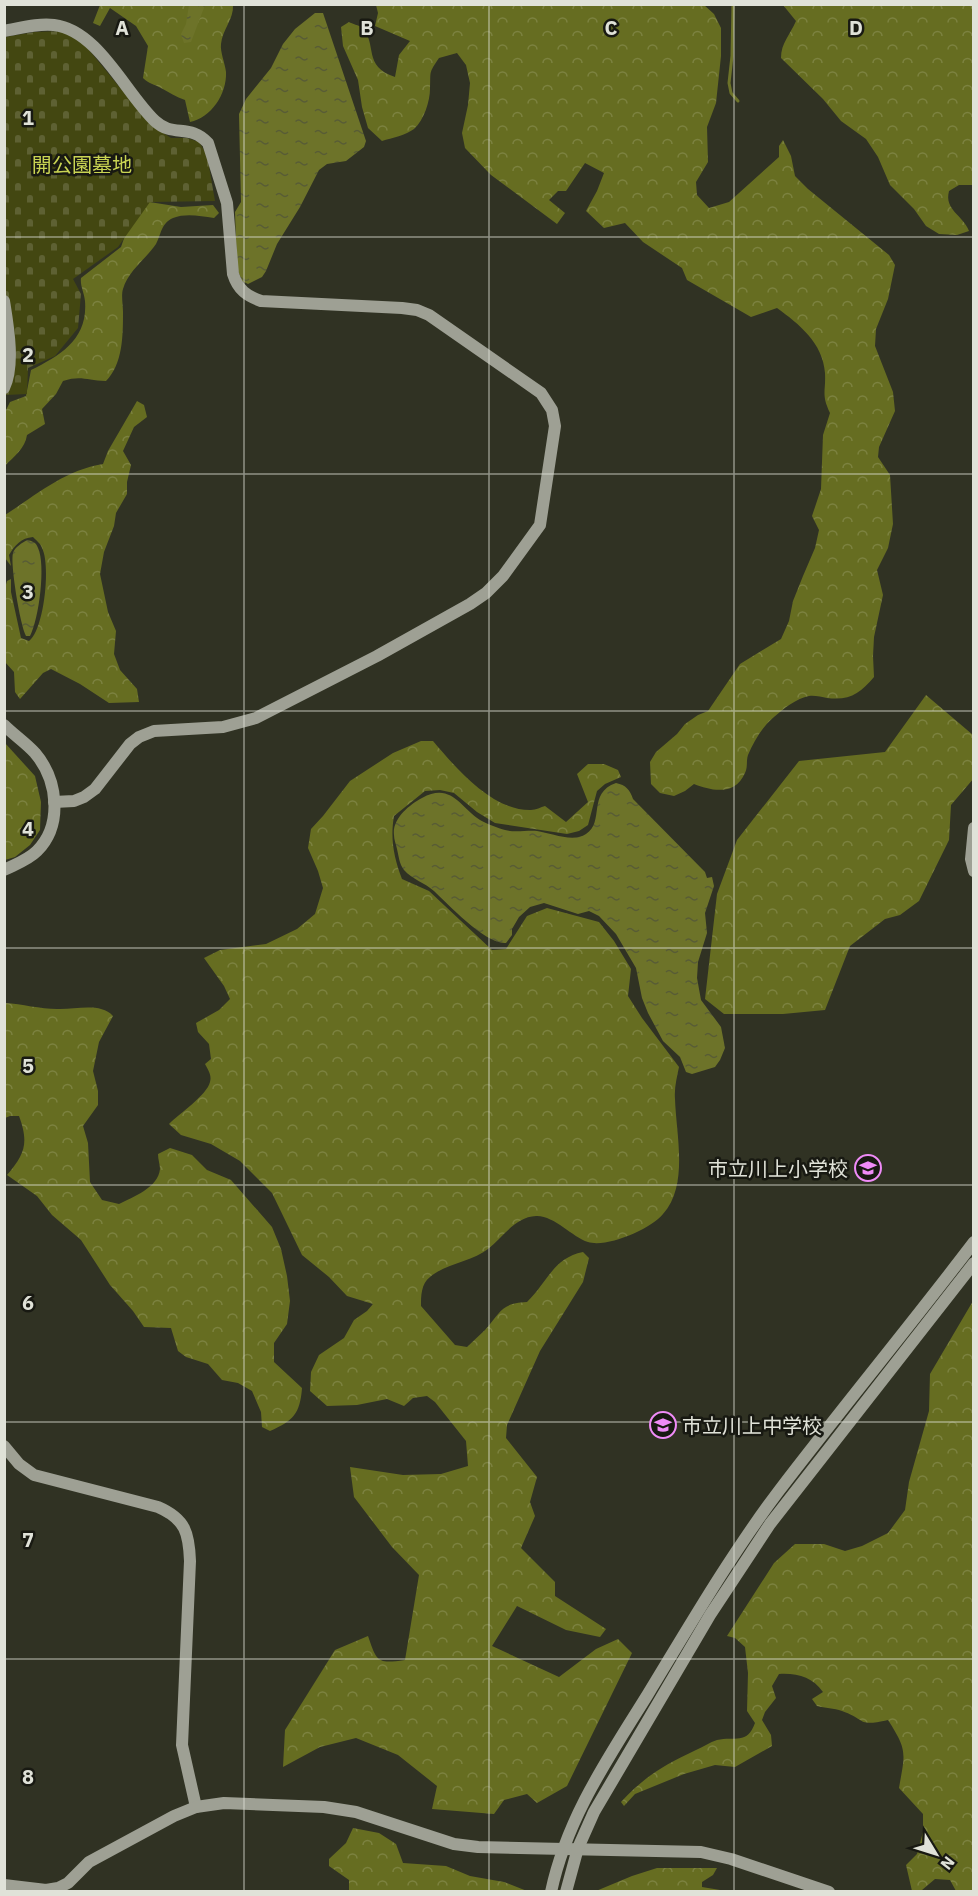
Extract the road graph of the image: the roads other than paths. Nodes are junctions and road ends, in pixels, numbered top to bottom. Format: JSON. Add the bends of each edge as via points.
{"nodes":[{"id":1,"x":4,"y":31,"type":"edge"},
{"id":2,"x":4,"y":301,"type":"edge"},
{"id":3,"x":4,"y":388,"type":"edge"},
{"id":4,"x":4,"y":725,"type":"edge"},
{"id":5,"x":54,"y":802,"type":"junction"},
{"id":6,"x":974,"y":828,"type":"edge"},
{"id":7,"x":4,"y":870,"type":"edge"},
{"id":8,"x":974,"y":871,"type":"edge"},
{"id":9,"x":974,"y":1242,"type":"edge"},
{"id":10,"x":974,"y":1263,"type":"edge"},
{"id":11,"x":4,"y":1446,"type":"edge"},
{"id":12,"x":196,"y":1807,"type":"junction"},
{"id":13,"x":563,"y":1848,"type":"junction"},
{"id":14,"x":578,"y":1848,"type":"junction"},
{"id":15,"x":4,"y":1885,"type":"edge"},
{"id":16,"x":551,"y":1892,"type":"edge"},
{"id":17,"x":566,"y":1892,"type":"edge"},
{"id":18,"x":829,"y":1892,"type":"edge"}],
"edges":[{"from":1,"to":5,"type":"street","via":[[43,25],[74,31],[93,46],[155,121],[172,130],[189,131],[208,143],[227,203],[233,274],[242,292],[261,301],[402,308],[429,315],[541,393],[552,411],[555,426],[540,525],[486,593],[377,656],[256,718],[223,727],[154,730],[139,737],[84,798]]},
{"from":2,"to":3,"type":"street","via":[[10,360]]},
{"from":4,"to":5,"type":"street","via":[[36,754],[48,776]]},
{"from":5,"to":7,"type":"street","via":[[52,827],[46,838],[25,860]]},
{"from":6,"to":8,"type":"street"},
{"from":9,"to":13,"type":"street","via":[[742,1543],[593,1782]]},
{"from":10,"to":14,"type":"street","via":[[770,1524],[710,1615],[594,1812]]},
{"from":11,"to":12,"type":"street","via":[[34,1475],[158,1507],[182,1524],[189,1539],[190,1561],[182,1745]]},
{"from":12,"to":13,"type":"street","via":[[224,1803],[324,1807],[356,1812],[454,1845]]},
{"from":12,"to":15,"type":"street","via":[[89,1862],[58,1888]]},
{"from":13,"to":14,"type":"street"},
{"from":13,"to":16,"type":"street"},
{"from":14,"to":17,"type":"street"},
{"from":14,"to":18,"type":"street","via":[[701,1852]]}]}
